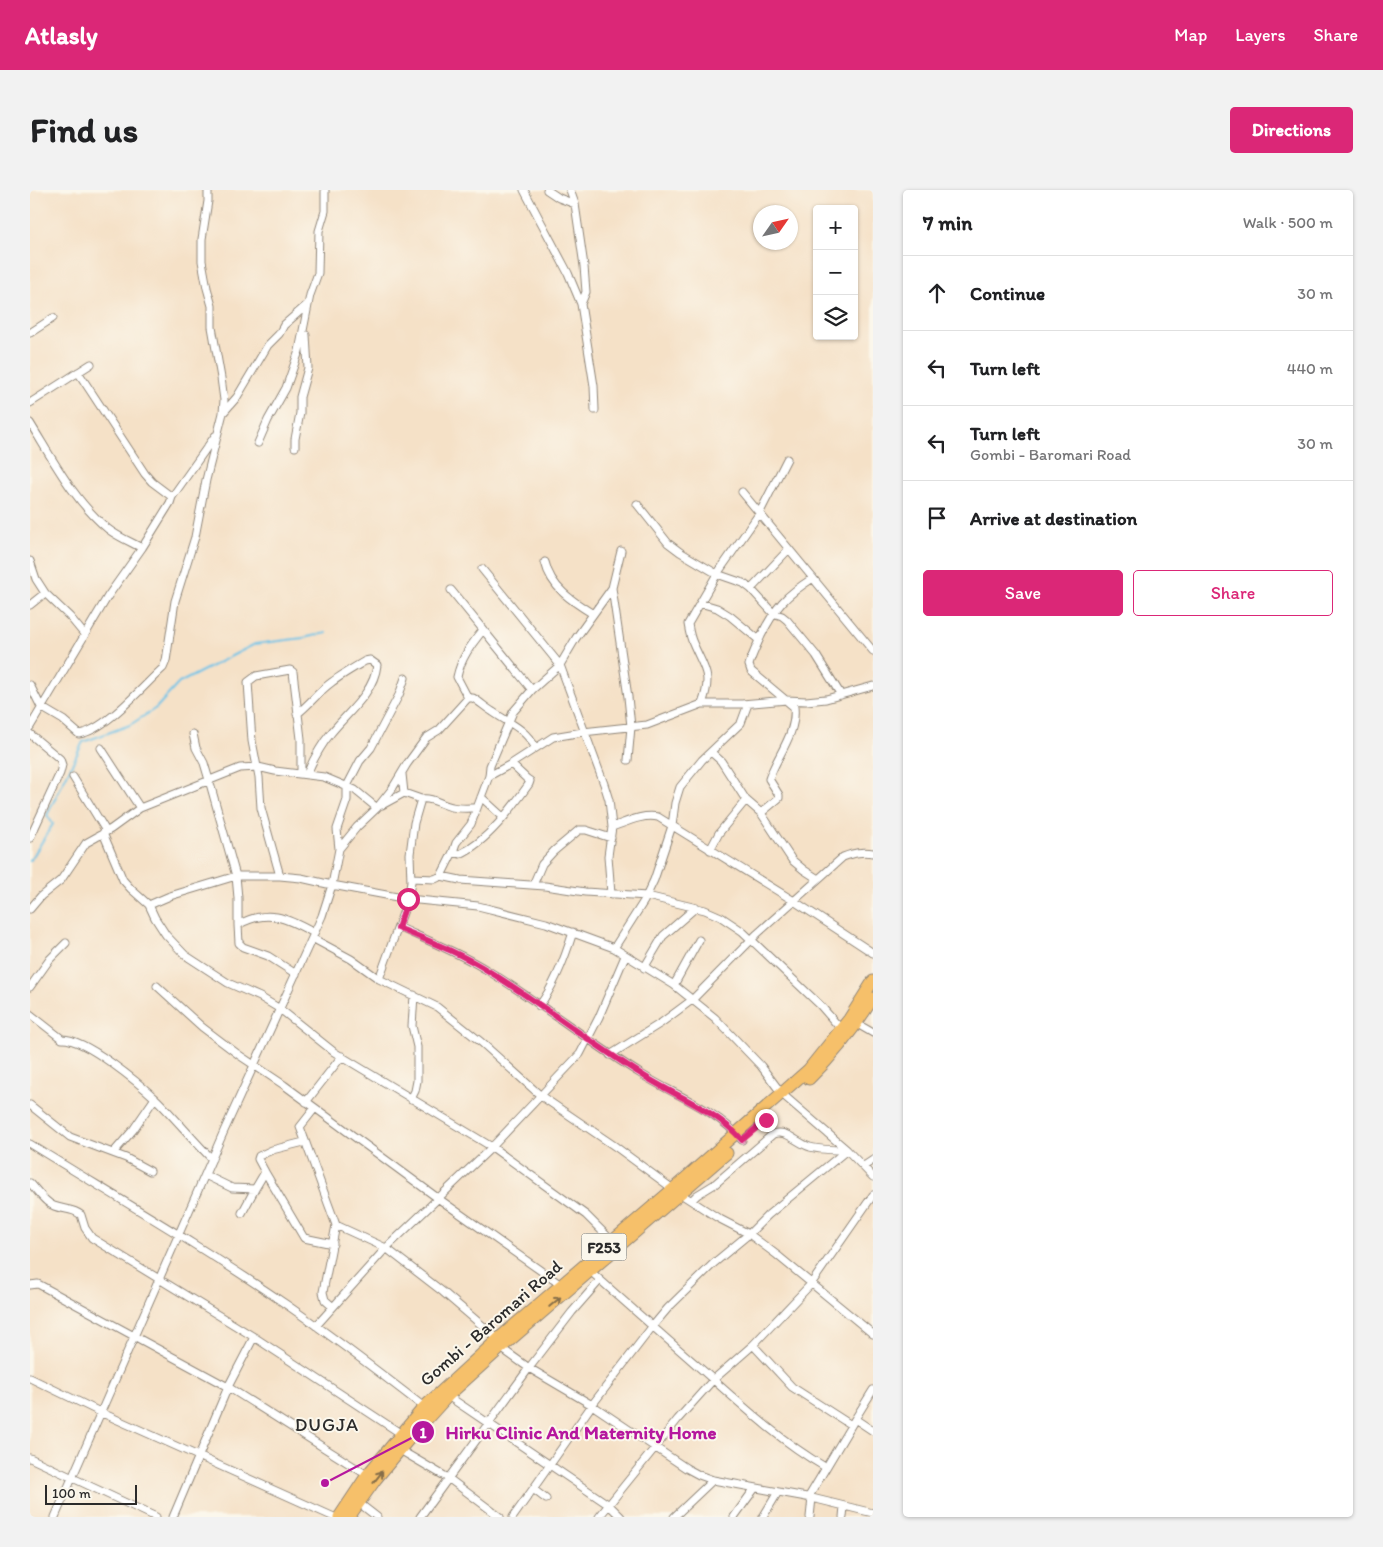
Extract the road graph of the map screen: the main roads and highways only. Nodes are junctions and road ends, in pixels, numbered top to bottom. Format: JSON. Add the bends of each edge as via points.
{"nodes":[{"id":1,"x":873,"y":981,"type":"edge"},
{"id":2,"x":873,"y":998,"type":"edge"},
{"id":3,"x":849,"y":1024,"type":"junction"},
{"id":4,"x":785,"y":1096,"type":"junction"},
{"id":5,"x":677,"y":1191,"type":"junction"},
{"id":6,"x":587,"y":1268,"type":"junction"},
{"id":7,"x":500,"y":1343,"type":"junction"},
{"id":8,"x":339,"y":1517,"type":"edge"},
{"id":9,"x":350,"y":1517,"type":"edge"}],
"edges":[{"from":1,"to":3,"type":"main road","name":"Gombi - Baromari Road","number":"F253"},
{"from":2,"to":3,"type":"main road","name":"Gombi - Baromari Road","number":"F253"},
{"from":3,"to":4,"type":"main road","name":"Gombi - Baromari Road","number":"F253"},
{"from":3,"to":4,"type":"main road","name":"Gombi - Baromari Road","number":"F253","via":[[833,1054]]},
{"from":4,"to":5,"type":"main road","name":"Gombi - Baromari Road","number":"F253"},
{"from":5,"to":6,"type":"main road","name":"Gombi - Baromari Road","number":"F253"},
{"from":5,"to":6,"type":"main road","name":"Gombi - Baromari Road","number":"F253","via":[[612,1240]]},
{"from":7,"to":6,"type":"main road","name":"Gombi - Baromari Road","number":"F253","one_way":true},
{"from":6,"to":7,"type":"main road","name":"Gombi - Baromari Road","number":"F253","via":[[561,1285]]},
{"from":7,"to":8,"type":"main road","name":"Gombi - Baromari Road","number":"F253","via":[[424,1407],[367,1475]]},
{"from":9,"to":7,"type":"main road","name":"Gombi - Baromari Road","number":"F253","one_way":true,"via":[[400,1450]]}]}
